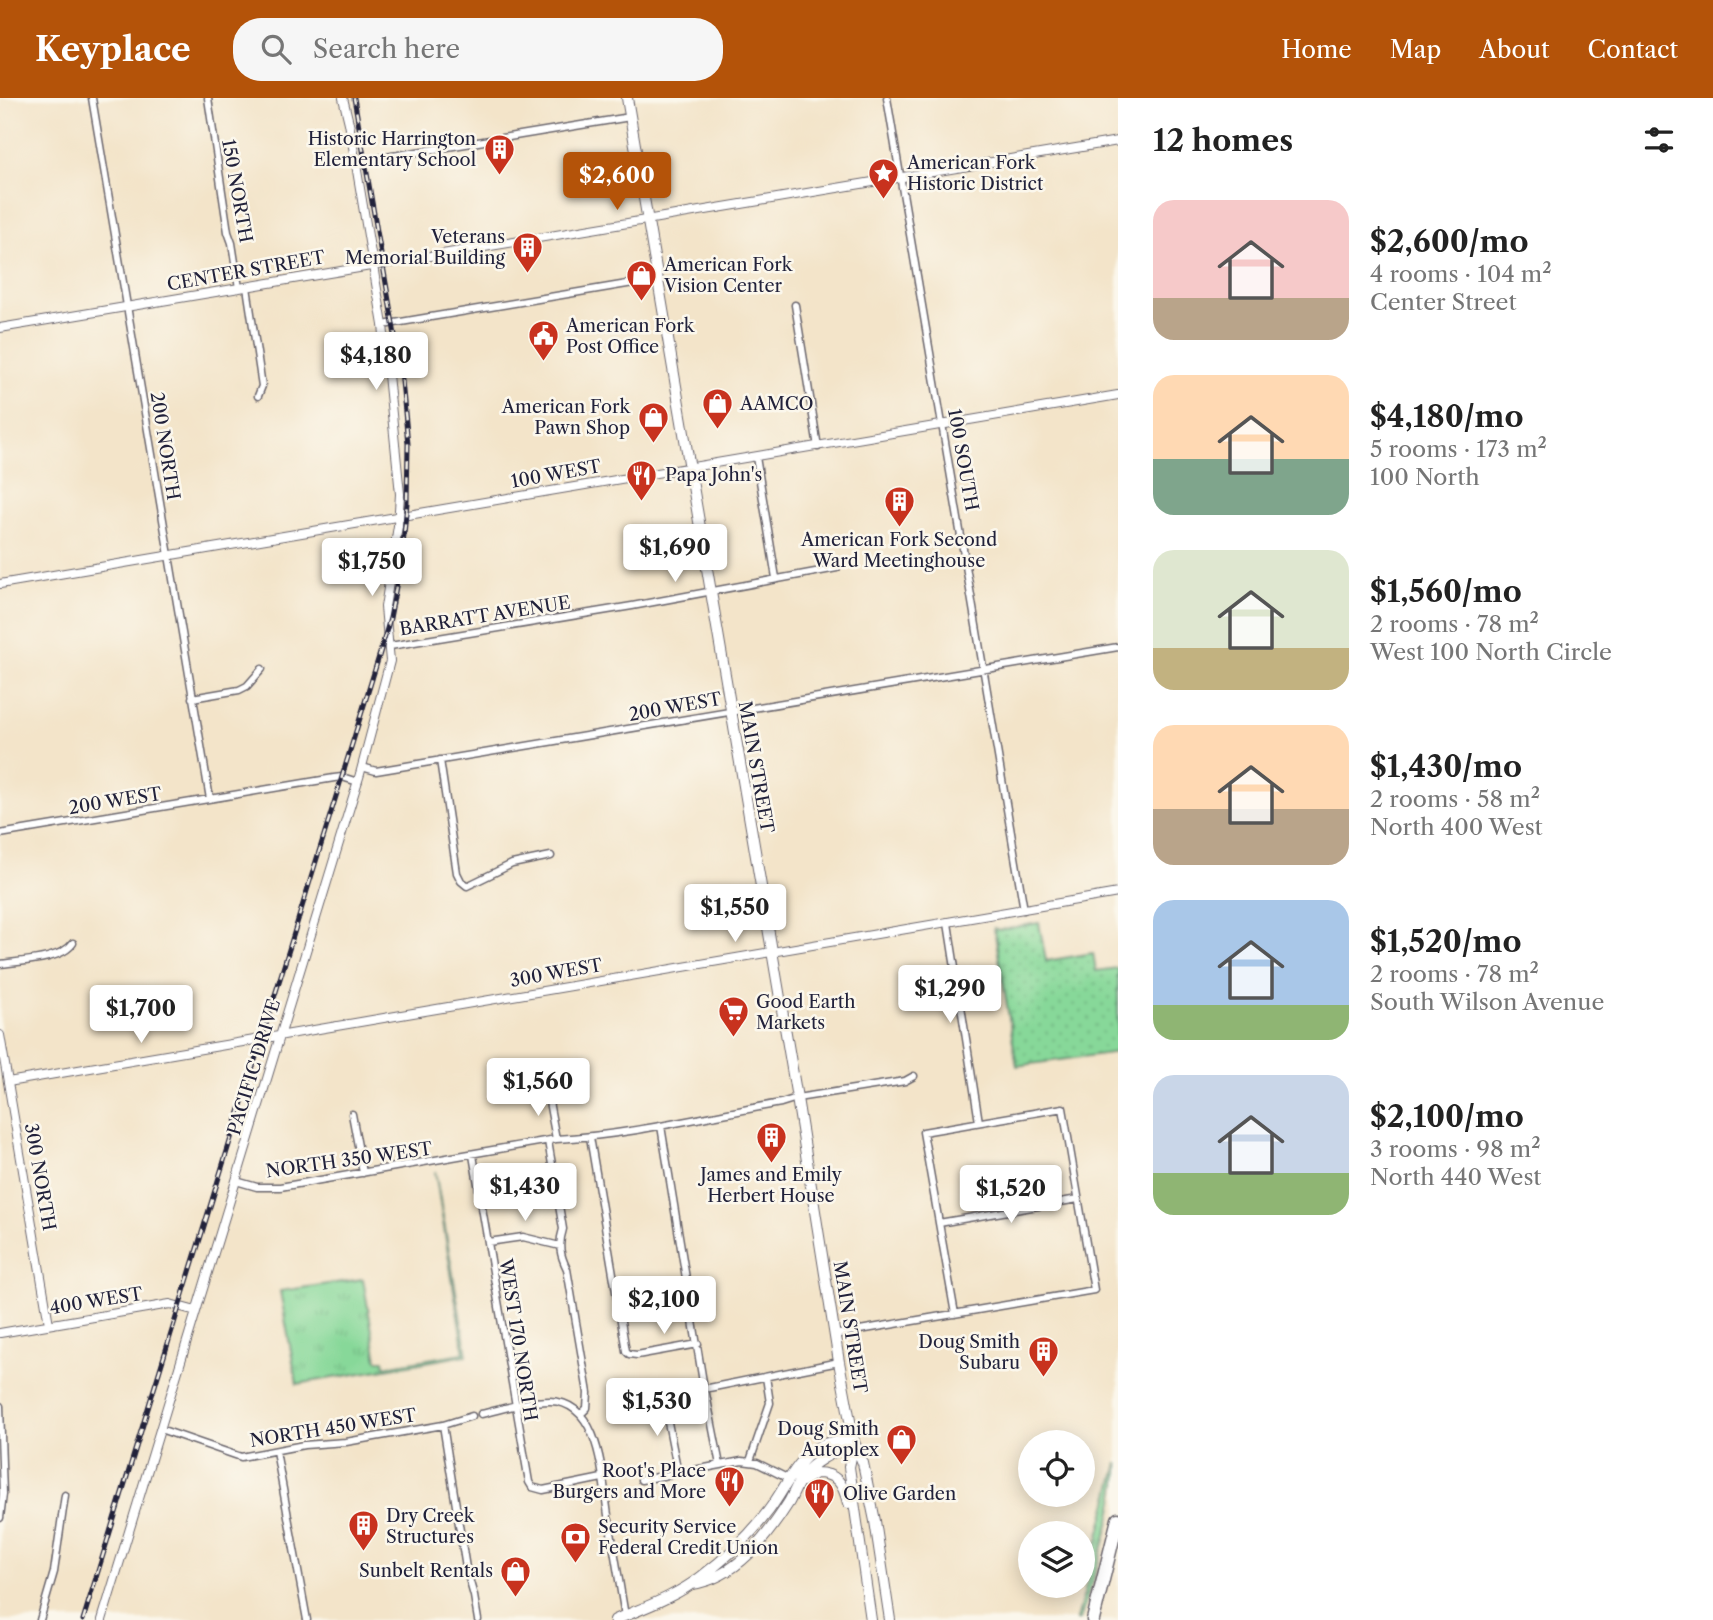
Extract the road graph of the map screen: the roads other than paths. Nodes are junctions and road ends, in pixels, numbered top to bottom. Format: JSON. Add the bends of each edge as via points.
{"nodes":[{"id":1,"x":92,"y":98,"type":"edge"},
{"id":2,"x":208,"y":98,"type":"edge"},
{"id":3,"x":343,"y":98,"type":"edge"},
{"id":4,"x":627,"y":98,"type":"edge"},
{"id":5,"x":887,"y":98,"type":"edge"},
{"id":6,"x":630,"y":117,"type":"junction"},
{"id":7,"x":1118,"y":141,"type":"edge"},
{"id":8,"x":356,"y":162,"type":"junction"},
{"id":9,"x":900,"y":178,"type":"junction"},
{"id":10,"x":647,"y":221,"type":"junction"},
{"id":11,"x":373,"y":266,"type":"junction"},
{"id":12,"x":657,"y":279,"type":"junction"},
{"id":13,"x":243,"y":288,"type":"junction"},
{"id":14,"x":795,"y":305,"type":"dead end"},
{"id":15,"x":127,"y":307,"type":"junction"},
{"id":16,"x":383,"y":325,"type":"junction"},
{"id":17,"x":0,"y":328,"type":"edge"},
{"id":18,"x":1118,"y":395,"type":"edge"},
{"id":19,"x":258,"y":396,"type":"dead end"},
{"id":20,"x":943,"y":426,"type":"junction"},
{"id":21,"x":818,"y":447,"type":"junction"},
{"id":22,"x":756,"y":457,"type":"junction"},
{"id":23,"x":690,"y":468,"type":"junction"},
{"id":24,"x":399,"y":517,"type":"junction"},
{"id":25,"x":168,"y":556,"type":"junction"},
{"id":26,"x":837,"y":568,"type":"dead end"},
{"id":27,"x":776,"y":578,"type":"junction"},
{"id":28,"x":0,"y":584,"type":"edge"},
{"id":29,"x":709,"y":592,"type":"junction"},
{"id":30,"x":390,"y":646,"type":"junction"},
{"id":31,"x":1118,"y":647,"type":"edge"},
{"id":32,"x":262,"y":669,"type":"dead end"},
{"id":33,"x":983,"y":670,"type":"junction"},
{"id":34,"x":192,"y":698,"type":"junction"},
{"id":35,"x":730,"y":712,"type":"junction"},
{"id":36,"x":440,"y":760,"type":"junction"},
{"id":37,"x":362,"y":767,"type":"junction"},
{"id":38,"x":358,"y":782,"type":"junction"},
{"id":39,"x":210,"y":799,"type":"junction"},
{"id":40,"x":0,"y":834,"type":"edge"},
{"id":41,"x":551,"y":856,"type":"dead end"},
{"id":42,"x":1118,"y":893,"type":"edge"},
{"id":43,"x":1024,"y":910,"type":"junction"},
{"id":44,"x":948,"y":923,"type":"junction"},
{"id":45,"x":74,"y":943,"type":"dead end"},
{"id":46,"x":772,"y":952,"type":"junction"},
{"id":47,"x":0,"y":964,"type":"edge"},
{"id":48,"x":0,"y":1035,"type":"edge"},
{"id":49,"x":280,"y":1036,"type":"junction"},
{"id":50,"x":914,"y":1076,"type":"dead end"},
{"id":51,"x":4,"y":1083,"type":"edge"},
{"id":52,"x":547,"y":1091,"type":"dead end"},
{"id":53,"x":797,"y":1098,"type":"junction"},
{"id":54,"x":352,"y":1114,"type":"dead end"},
{"id":55,"x":979,"y":1122,"type":"junction"},
{"id":56,"x":661,"y":1126,"type":"junction"},
{"id":57,"x":590,"y":1137,"type":"junction"},
{"id":58,"x":556,"y":1139,"type":"junction"},
{"id":59,"x":548,"y":1141,"type":"junction"},
{"id":60,"x":473,"y":1155,"type":"junction"},
{"id":61,"x":363,"y":1173,"type":"junction"},
{"id":62,"x":236,"y":1181,"type":"junction"},
{"id":63,"x":1078,"y":1199,"type":"junction"},
{"id":64,"x":939,"y":1223,"type":"junction"},
{"id":65,"x":488,"y":1242,"type":"junction"},
{"id":66,"x":560,"y":1247,"type":"junction"},
{"id":67,"x":196,"y":1311,"type":"junction"},
{"id":68,"x":955,"y":1314,"type":"junction"},
{"id":69,"x":49,"y":1324,"type":"junction"},
{"id":70,"x":0,"y":1333,"type":"edge"},
{"id":71,"x":835,"y":1335,"type":"junction"},
{"id":72,"x":698,"y":1344,"type":"junction"},
{"id":73,"x":839,"y":1362,"type":"junction"},
{"id":74,"x":766,"y":1377,"type":"junction"},
{"id":75,"x":704,"y":1386,"type":"junction"},
{"id":76,"x":663,"y":1397,"type":"junction"},
{"id":77,"x":629,"y":1404,"type":"dead end"},
{"id":78,"x":0,"y":1406,"type":"edge"},
{"id":79,"x":514,"y":1406,"type":"junction"},
{"id":80,"x":481,"y":1414,"type":"dead end"},
{"id":81,"x":581,"y":1414,"type":"junction"},
{"id":82,"x":472,"y":1416,"type":"dead end"},
{"id":83,"x":443,"y":1425,"type":"junction"},
{"id":84,"x":160,"y":1429,"type":"junction"},
{"id":85,"x":0,"y":1435,"type":"edge"},
{"id":86,"x":854,"y":1442,"type":"junction"},
{"id":87,"x":276,"y":1451,"type":"junction"},
{"id":88,"x":750,"y":1461,"type":"junction"},
{"id":89,"x":720,"y":1465,"type":"junction"},
{"id":90,"x":678,"y":1473,"type":"junction"},
{"id":91,"x":602,"y":1478,"type":"junction"},
{"id":92,"x":641,"y":1479,"type":"dead end"},
{"id":93,"x":789,"y":1479,"type":"junction"},
{"id":94,"x":797,"y":1488,"type":"junction"},
{"id":95,"x":65,"y":1495,"type":"dead end"},
{"id":96,"x":0,"y":1518,"type":"edge"},
{"id":97,"x":1118,"y":1519,"type":"edge"},
{"id":98,"x":858,"y":1537,"type":"junction"},
{"id":99,"x":692,"y":1584,"type":"junction"},
{"id":100,"x":620,"y":1618,"type":"edge"},
{"id":101,"x":40,"y":1620,"type":"edge"},
{"id":102,"x":102,"y":1620,"type":"edge"},
{"id":103,"x":307,"y":1620,"type":"edge"},
{"id":104,"x":478,"y":1620,"type":"edge"},
{"id":105,"x":871,"y":1620,"type":"edge"},
{"id":106,"x":890,"y":1620,"type":"edge"},
{"id":107,"x":1093,"y":1620,"type":"edge"}],
"edges":[{"from":1,"to":15,"type":"street","name":"200 NORTH"},
{"from":2,"to":13,"type":"street","name":"150 NORTH","via":[[228,232]]},
{"from":3,"to":8,"type":"street","name":"PACIFIC DRIVE"},
{"from":4,"to":6,"type":"main road","name":"MAIN STREET"},
{"from":5,"to":9,"type":"street","name":"100 SOUTH"},
{"from":6,"to":8,"type":"street"},
{"from":6,"to":10,"type":"main road","name":"MAIN STREET"},
{"from":7,"to":9,"type":"street","name":"CENTER STREET"},
{"from":8,"to":11,"type":"street","name":"PACIFIC DRIVE"},
{"from":9,"to":10,"type":"street","name":"CENTER STREET"},
{"from":9,"to":20,"type":"street","name":"100 SOUTH"},
{"from":10,"to":11,"type":"street","name":"CENTER STREET"},
{"from":10,"to":12,"type":"main road","name":"MAIN STREET"},
{"from":11,"to":13,"type":"street","name":"CENTER STREET"},
{"from":11,"to":16,"type":"street","name":"PACIFIC DRIVE"},
{"from":12,"to":16,"type":"street"},
{"from":12,"to":23,"type":"main road","name":"MAIN STREET"},
{"from":13,"to":15,"type":"street","name":"CENTER STREET"},
{"from":13,"to":19,"type":"street","name":"150 NORTH","via":[[262,386]]},
{"from":14,"to":21,"type":"street"},
{"from":15,"to":17,"type":"street","name":"CENTER STREET"},
{"from":15,"to":25,"type":"street","name":"200 NORTH"},
{"from":16,"to":24,"type":"street","name":"PACIFIC DRIVE"},
{"from":18,"to":20,"type":"street","name":"100 WEST"},
{"from":20,"to":21,"type":"street","name":"100 WEST"},
{"from":20,"to":33,"type":"street","name":"100 SOUTH"},
{"from":21,"to":22,"type":"street","name":"100 WEST"},
{"from":22,"to":23,"type":"street","name":"100 WEST"},
{"from":22,"to":27,"type":"street"},
{"from":23,"to":24,"type":"street","name":"100 WEST"},
{"from":23,"to":29,"type":"main road","name":"MAIN STREET"},
{"from":24,"to":25,"type":"street","name":"100 WEST"},
{"from":24,"to":30,"type":"street","name":"PACIFIC DRIVE","via":[[385,607]]},
{"from":25,"to":28,"type":"street","name":"100 WEST"},
{"from":25,"to":34,"type":"street","name":"200 NORTH"},
{"from":26,"to":27,"type":"street","name":"BARRATT AVENUE"},
{"from":27,"to":29,"type":"street","name":"BARRATT AVENUE"},
{"from":29,"to":30,"type":"street","name":"BARRATT AVENUE"},
{"from":29,"to":35,"type":"main road","name":"MAIN STREET"},
{"from":30,"to":37,"type":"street","name":"PACIFIC DRIVE"},
{"from":31,"to":33,"type":"street","name":"200 WEST"},
{"from":32,"to":34,"type":"street","via":[[239,690]]},
{"from":33,"to":35,"type":"street","name":"200 WEST"},
{"from":33,"to":43,"type":"street","name":"100 SOUTH"},
{"from":34,"to":39,"type":"street","name":"200 NORTH"},
{"from":35,"to":36,"type":"street","name":"200 WEST"},
{"from":35,"to":46,"type":"main road","name":"MAIN STREET"},
{"from":36,"to":37,"type":"street","name":"200 WEST","via":[[376,771]]},
{"from":36,"to":41,"type":"street","via":[[461,881],[467,886],[512,864]]},
{"from":37,"to":38,"type":"street","name":"PACIFIC DRIVE"},
{"from":38,"to":39,"type":"street","name":"200 WEST","via":[[342,777]]},
{"from":38,"to":49,"type":"street","name":"PACIFIC DRIVE"},
{"from":39,"to":40,"type":"street","name":"200 WEST"},
{"from":42,"to":43,"type":"street","name":"300 WEST"},
{"from":43,"to":44,"type":"street","name":"300 WEST"},
{"from":44,"to":46,"type":"street","name":"300 WEST"},
{"from":44,"to":55,"type":"street"},
{"from":45,"to":47,"type":"street","via":[[57,955]]},
{"from":46,"to":49,"type":"street","name":"300 WEST"},
{"from":46,"to":53,"type":"main road","name":"MAIN STREET"},
{"from":48,"to":51,"type":"street","name":"300 NORTH"},
{"from":49,"to":51,"type":"street","name":"300 WEST"},
{"from":49,"to":62,"type":"street","name":"PACIFIC DRIVE"},
{"from":50,"to":53,"type":"street","name":"NORTH 350 WEST"},
{"from":51,"to":69,"type":"street","name":"300 NORTH"},
{"from":52,"to":58,"type":"street"},
{"from":53,"to":56,"type":"street","name":"NORTH 350 WEST"},
{"from":53,"to":71,"type":"main road","name":"MAIN STREET"},
{"from":54,"to":61,"type":"street"},
{"from":55,"to":63,"type":"street","via":[[1063,1108]]},
{"from":55,"to":64,"type":"street","via":[[923,1132]]},
{"from":56,"to":57,"type":"street","name":"NORTH 350 WEST"},
{"from":56,"to":72,"type":"street"},
{"from":57,"to":58,"type":"street","name":"NORTH 350 WEST"},
{"from":57,"to":72,"type":"street","via":[[625,1347],[629,1354],[637,1355]]},
{"from":58,"to":59,"type":"street","name":"NORTH 350 WEST"},
{"from":59,"to":60,"type":"street","name":"NORTH 350 WEST"},
{"from":59,"to":66,"type":"street","via":[[563,1229]]},
{"from":60,"to":61,"type":"street","name":"NORTH 350 WEST"},
{"from":60,"to":65,"type":"street","name":"WEST 170 NORTH"},
{"from":61,"to":62,"type":"street","name":"NORTH 350 WEST","via":[[280,1187]]},
{"from":62,"to":67,"type":"street","name":"PACIFIC DRIVE"},
{"from":63,"to":64,"type":"street"},
{"from":63,"to":68,"type":"street","via":[[1094,1290]]},
{"from":64,"to":68,"type":"street"},
{"from":65,"to":66,"type":"street","via":[[517,1237]]},
{"from":65,"to":79,"type":"street","name":"WEST 170 NORTH"},
{"from":66,"to":81,"type":"street","via":[[588,1393],[587,1408]]},
{"from":67,"to":69,"type":"street","name":"400 WEST","via":[[170,1304]]},
{"from":67,"to":84,"type":"street","name":"PACIFIC DRIVE"},
{"from":68,"to":71,"type":"street"},
{"from":69,"to":70,"type":"street","name":"400 WEST"},
{"from":71,"to":73,"type":"main road","name":"MAIN STREET"},
{"from":72,"to":75,"type":"street"},
{"from":73,"to":74,"type":"street"},
{"from":73,"to":86,"type":"main road","name":"MAIN STREET"},
{"from":74,"to":75,"type":"street"},
{"from":74,"to":88,"type":"street","via":[[770,1404]]},
{"from":75,"to":76,"type":"street"},
{"from":75,"to":89,"type":"street"},
{"from":76,"to":77,"type":"street"},
{"from":76,"to":90,"type":"street"},
{"from":78,"to":85,"type":"street"},
{"from":79,"to":80,"type":"street"},
{"from":79,"to":81,"type":"street","via":[[551,1401]]},
{"from":79,"to":91,"type":"street","name":"WEST 170 NORTH","via":[[525,1472],[532,1487],[543,1490]]},
{"from":81,"to":91,"type":"street","via":[[593,1431]]},
{"from":82,"to":83,"type":"street","name":"NORTH 450 WEST"},
{"from":83,"to":87,"type":"street","name":"NORTH 450 WEST"},
{"from":83,"to":104,"type":"street"},
{"from":84,"to":87,"type":"street","name":"NORTH 450 WEST","via":[[241,1457]]},
{"from":84,"to":102,"type":"street","name":"PACIFIC DRIVE"},
{"from":85,"to":96,"type":"street"},
{"from":86,"to":93,"type":"main road","via":[[818,1447]]},
{"from":86,"to":94,"type":"main road","via":[[811,1466]]},
{"from":86,"to":98,"type":"main road","name":"MAIN STREET","via":[[849,1466]]},
{"from":86,"to":106,"type":"main road","name":"MAIN STREET","via":[[875,1521]]},
{"from":87,"to":103,"type":"street"},
{"from":88,"to":89,"type":"street"},
{"from":88,"to":93,"type":"street"},
{"from":89,"to":90,"type":"street"},
{"from":90,"to":92,"type":"street"},
{"from":91,"to":100,"type":"street"},
{"from":93,"to":99,"type":"main road","via":[[752,1532]]},
{"from":94,"to":98,"type":"main road","via":[[815,1473],[835,1477],[844,1488]]},
{"from":94,"to":99,"type":"main road","via":[[765,1537],[711,1582]]},
{"from":95,"to":101,"type":"street","via":[[54,1572]]},
{"from":97,"to":107,"type":"highway"},
{"from":98,"to":105,"type":"main road","name":"MAIN STREET"},
{"from":99,"to":100,"type":"main road"}]}
